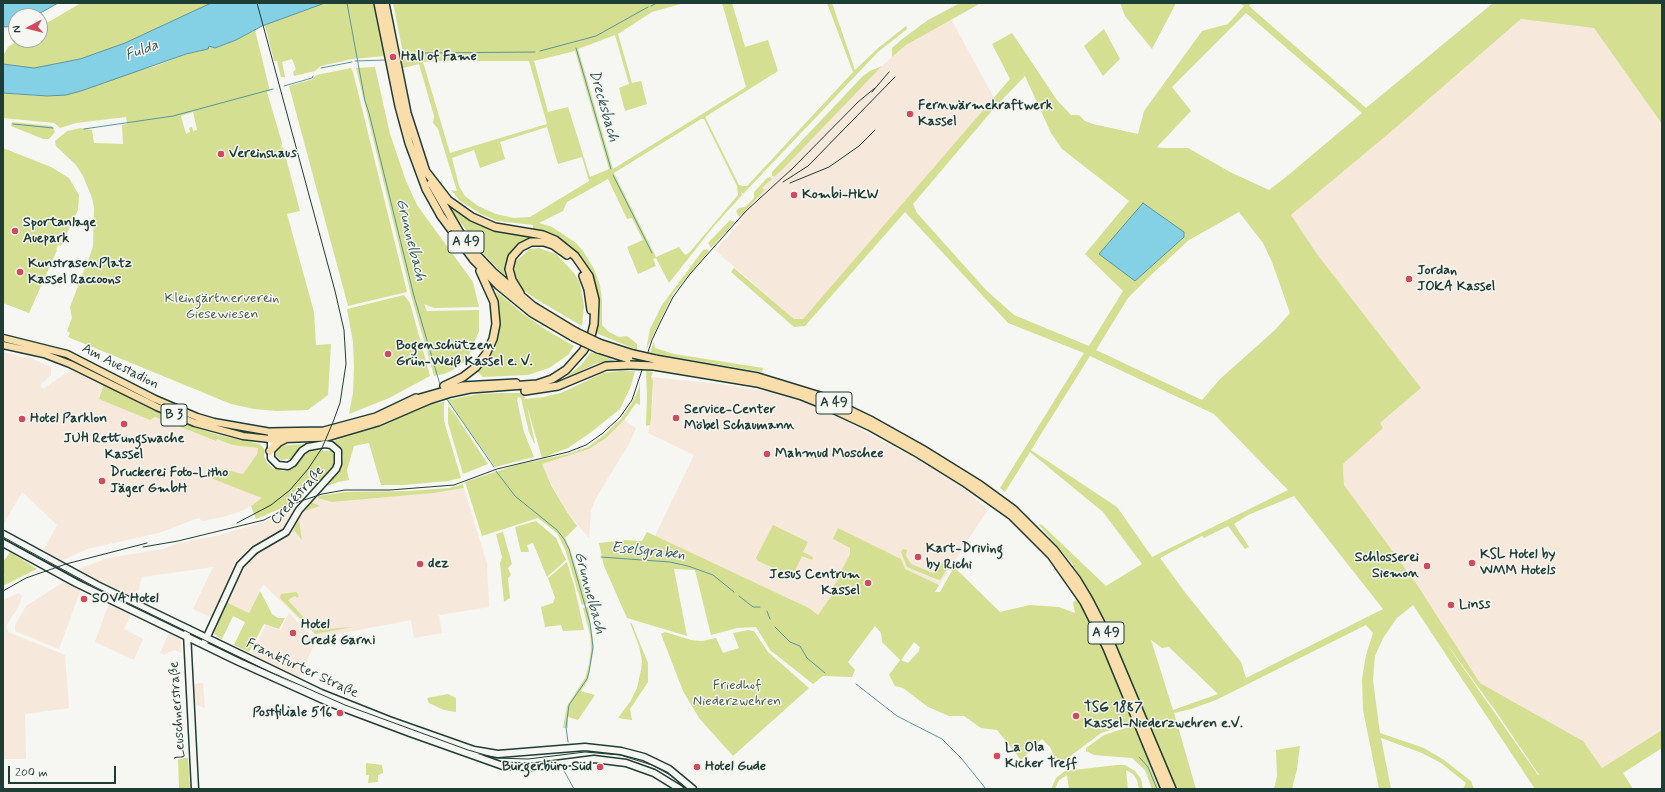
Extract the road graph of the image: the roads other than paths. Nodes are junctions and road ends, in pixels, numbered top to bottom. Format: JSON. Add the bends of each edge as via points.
{"nodes":[{"id":1,"x":378,"y":3,"type":"edge"},
{"id":2,"x":385,"y":3,"type":"edge"},
{"id":3,"x":396,"y":78,"type":"junction"},
{"id":4,"x":424,"y":169,"type":"junction"},
{"id":5,"x":473,"y":259,"type":"junction"},
{"id":6,"x":526,"y":301,"type":"junction"},
{"id":7,"x":574,"y":335,"type":"junction"},
{"id":8,"x":3,"y":338,"type":"edge"},
{"id":9,"x":3,"y":345,"type":"edge"},
{"id":10,"x":632,"y":360,"type":"junction"},
{"id":11,"x":494,"y":388,"type":"junction"},
{"id":12,"x":449,"y":389,"type":"junction"},
{"id":13,"x":435,"y":393,"type":"junction"},
{"id":14,"x":270,"y":435,"type":"junction"},
{"id":15,"x":285,"y":439,"type":"junction"},
{"id":16,"x":270,"y":451,"type":"junction"},
{"id":17,"x":1000,"y":503,"type":"junction"},
{"id":18,"x":3,"y":534,"type":"edge"},
{"id":19,"x":3,"y":543,"type":"edge"},
{"id":20,"x":66,"y":574,"type":"junction"},
{"id":21,"x":96,"y":588,"type":"junction"},
{"id":22,"x":188,"y":630,"type":"junction"},
{"id":23,"x":185,"y":636,"type":"junction"},
{"id":24,"x":207,"y":638,"type":"junction"},
{"id":25,"x":204,"y":644,"type":"junction"},
{"id":26,"x":388,"y":722,"type":"junction"},
{"id":27,"x":411,"y":730,"type":"junction"},
{"id":28,"x":195,"y":789,"type":"edge"},
{"id":29,"x":680,"y":789,"type":"edge"},
{"id":30,"x":693,"y":789,"type":"edge"},
{"id":31,"x":1165,"y":789,"type":"edge"},
{"id":32,"x":1172,"y":789,"type":"edge"}],
"edges":[{"from":1,"to":3,"type":"highway","number":"A 49"},
{"from":2,"to":3,"type":"highway","number":"A 49"},
{"from":3,"to":4,"type":"highway","number":"A 49"},
{"from":3,"to":5,"type":"highway","number":"A 49","via":[[408,143],[426,189],[445,222]]},
{"from":4,"to":6,"type":"highway","number":"A 49","via":[[441,204],[475,253]]},
{"from":4,"to":11,"type":"highway","via":[[448,200],[472,217],[490,226],[535,233],[571,251],[592,283],[596,304],[594,324],[590,340],[572,365],[545,382],[530,386]]},
{"from":5,"to":7,"type":"highway","number":"A 49","via":[[522,305]]},
{"from":5,"to":12,"type":"highway","via":[[492,296],[496,316],[494,334],[489,350],[480,363]]},
{"from":6,"to":7,"type":"highway","number":"A 49"},
{"from":6,"to":12,"type":"highway","via":[[510,275],[512,257],[526,244],[536,241],[549,243],[572,260],[581,272],[588,289],[590,325],[585,339],[574,355],[556,372],[536,380],[474,384]]},
{"from":7,"to":10,"type":"highway","number":"A 49","bridge":true},
{"from":8,"to":14,"type":"main road","name":"Am Auestadion","number":"B 3","via":[[67,354],[155,399],[203,419]]},
{"from":9,"to":14,"type":"main road","name":"Am Auestadion","number":"B 3","via":[[44,354],[70,364],[195,423],[243,436]]},
{"from":10,"to":11,"type":"highway","via":[[606,366],[565,384],[544,389],[529,391]]},
{"from":10,"to":17,"type":"highway","number":"A 49","bridge":true,"via":[[739,379],[802,396],[893,439]]},
{"from":11,"to":12,"type":"highway"},
{"from":12,"to":13,"type":"highway"},
{"from":13,"to":14,"type":"highway","via":[[376,416],[324,430]]},
{"from":13,"to":15,"type":"highway","via":[[378,422],[327,437]]},
{"from":14,"to":15,"type":"highway"},
{"from":14,"to":16,"type":"main road"},
{"from":15,"to":16,"type":"highway"},
{"from":16,"to":24,"type":"main road","name":"Credéstraße","via":[[271,458],[276,464],[288,466],[304,448],[328,444],[338,451],[338,464],[299,510],[286,532],[255,550],[240,564]]},
{"from":17,"to":31,"type":"highway","number":"A 49","via":[[1046,550],[1084,602],[1109,653]]},
{"from":17,"to":32,"type":"highway","number":"A 49","via":[[1041,535],[1084,591],[1108,637]]},
{"from":18,"to":20,"type":"main road","name":"Frankfurter Straße"},
{"from":19,"to":20,"type":"main road","name":"Frankfurter Straße"},
{"from":20,"to":21,"type":"main road","name":"Frankfurter Straße"},
{"from":21,"to":22,"type":"main road","name":"Frankfurter Straße"},
{"from":21,"to":23,"type":"main road","name":"Frankfurter Straße"},
{"from":22,"to":23,"type":"main road"},
{"from":22,"to":24,"type":"main road","name":"Frankfurter Straße"},
{"from":23,"to":25,"type":"main road","name":"Frankfurter Straße"},
{"from":23,"to":28,"type":"main road","name":"Leuschnerstraße"},
{"from":24,"to":25,"type":"main road"},
{"from":24,"to":26,"type":"main road","name":"Frankfurter Straße"},
{"from":25,"to":26,"type":"main road","name":"Frankfurter Straße","via":[[323,700]]},
{"from":26,"to":27,"type":"main road","name":"Frankfurter Straße"},
{"from":27,"to":29,"type":"main road","name":"Frankfurter Straße","via":[[503,766],[532,767],[594,760],[626,763],[654,773]]},
{"from":27,"to":30,"type":"main road","name":"Frankfurter Straße","via":[[474,750],[498,754],[585,747],[621,751],[644,757],[669,769]]}]}
